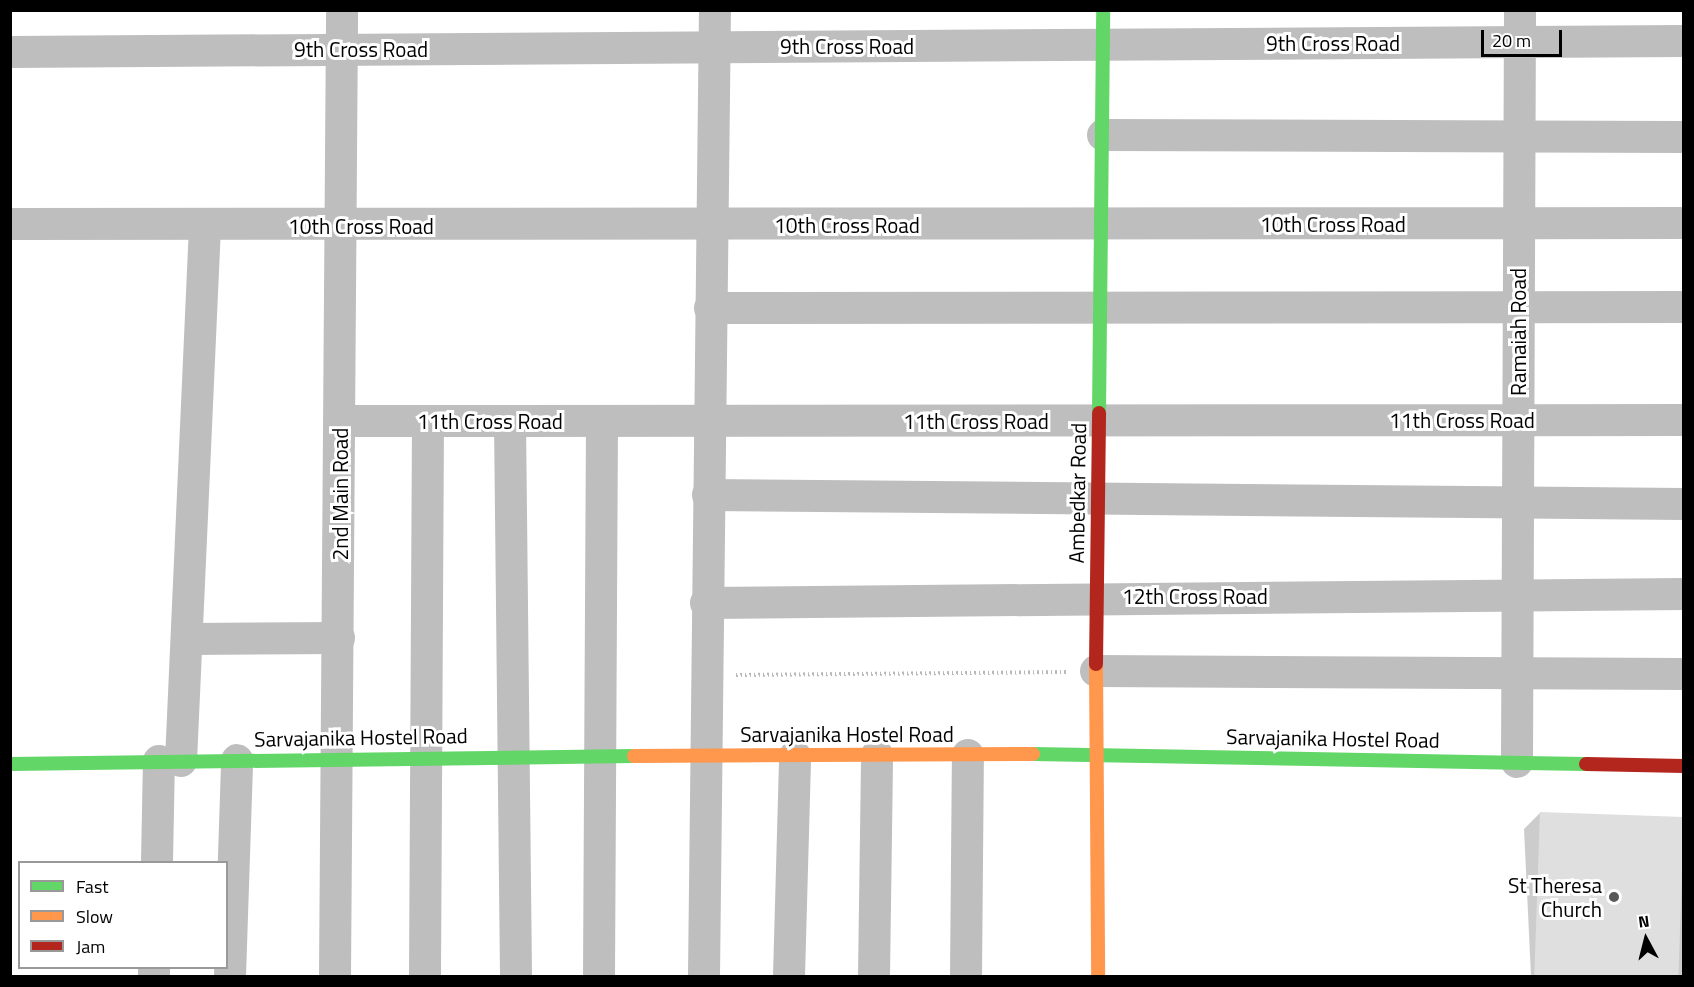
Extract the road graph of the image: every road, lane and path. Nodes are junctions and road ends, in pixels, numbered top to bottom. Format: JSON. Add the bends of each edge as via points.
{"nodes":[{"id":1,"x":342,"y":10,"type":"edge"},
{"id":2,"x":715,"y":10,"type":"edge"},
{"id":3,"x":1104,"y":10,"type":"edge"},
{"id":4,"x":1520,"y":10,"type":"edge"},
{"id":5,"x":1683,"y":41,"type":"edge"},
{"id":6,"x":1520,"y":42,"type":"junction"},
{"id":7,"x":1104,"y":45,"type":"junction"},
{"id":8,"x":714,"y":47,"type":"junction"},
{"id":9,"x":342,"y":50,"type":"junction"},
{"id":10,"x":10,"y":52,"type":"edge"},
{"id":11,"x":1102,"y":135,"type":"junction"},
{"id":12,"x":1520,"y":136,"type":"junction"},
{"id":13,"x":1683,"y":137,"type":"edge"},
{"id":14,"x":1683,"y":223,"type":"edge"},
{"id":15,"x":10,"y":224,"type":"edge"},
{"id":16,"x":1520,"y":224,"type":"junction"},
{"id":17,"x":711,"y":225,"type":"junction"},
{"id":18,"x":1101,"y":225,"type":"junction"},
{"id":19,"x":205,"y":226,"type":"junction"},
{"id":20,"x":341,"y":226,"type":"junction"},
{"id":21,"x":1683,"y":307,"type":"edge"},
{"id":22,"x":710,"y":308,"type":"junction"},
{"id":23,"x":1517,"y":309,"type":"junction"},
{"id":24,"x":1100,"y":310,"type":"junction"},
{"id":25,"x":1099,"y":420,"type":"junction"},
{"id":26,"x":1519,"y":420,"type":"junction"},
{"id":27,"x":1683,"y":420,"type":"edge"},
{"id":28,"x":340,"y":421,"type":"junction"},
{"id":29,"x":428,"y":421,"type":"junction"},
{"id":30,"x":510,"y":421,"type":"junction"},
{"id":31,"x":602,"y":421,"type":"junction"},
{"id":32,"x":709,"y":421,"type":"junction"},
{"id":33,"x":708,"y":495,"type":"junction"},
{"id":34,"x":1098,"y":501,"type":"junction"},
{"id":35,"x":1520,"y":504,"type":"junction"},
{"id":36,"x":1683,"y":504,"type":"edge"},
{"id":37,"x":1518,"y":594,"type":"junction"},
{"id":38,"x":1683,"y":594,"type":"edge"},
{"id":39,"x":1097,"y":597,"type":"junction"},
{"id":40,"x":706,"y":603,"type":"junction"},
{"id":41,"x":339,"y":638,"type":"junction"},
{"id":42,"x":187,"y":639,"type":"junction"},
{"id":43,"x":1096,"y":671,"type":"junction"},
{"id":44,"x":1518,"y":671,"type":"junction"},
{"id":45,"x":1683,"y":674,"type":"edge"},
{"id":46,"x":705,"y":675,"type":"junction"},
{"id":47,"x":1095,"y":754,"type":"junction"},
{"id":48,"x":877,"y":755,"type":"junction"},
{"id":49,"x":968,"y":755,"type":"junction"},
{"id":50,"x":600,"y":756,"type":"junction"},
{"id":51,"x":704,"y":756,"type":"junction"},
{"id":52,"x":795,"y":756,"type":"junction"},
{"id":53,"x":339,"y":757,"type":"junction"},
{"id":54,"x":429,"y":757,"type":"junction"},
{"id":55,"x":516,"y":757,"type":"junction"},
{"id":56,"x":237,"y":760,"type":"junction"},
{"id":57,"x":170,"y":761,"type":"junction"},
{"id":58,"x":1517,"y":762,"type":"junction"},
{"id":59,"x":10,"y":764,"type":"edge"},
{"id":60,"x":1683,"y":766,"type":"edge"},
{"id":61,"x":156,"y":861,"type":"edge"},
{"id":62,"x":230,"y":976,"type":"edge"},
{"id":63,"x":335,"y":976,"type":"edge"},
{"id":64,"x":424,"y":976,"type":"edge"},
{"id":65,"x":516,"y":976,"type":"edge"},
{"id":66,"x":599,"y":976,"type":"edge"},
{"id":67,"x":704,"y":976,"type":"edge"},
{"id":68,"x":789,"y":976,"type":"edge"},
{"id":69,"x":874,"y":976,"type":"edge"},
{"id":70,"x":966,"y":976,"type":"edge"},
{"id":71,"x":1098,"y":976,"type":"edge"}],
"edges":[{"from":1,"to":9,"type":"street","name":"2nd Main Road"},
{"from":2,"to":8,"type":"street"},
{"from":3,"to":7,"type":"street","name":"Ambedkar Road"},
{"from":4,"to":6,"type":"street","name":"Ramaiah Road"},
{"from":5,"to":6,"type":"street","name":"9th Cross Road"},
{"from":6,"to":7,"type":"street","name":"9th Cross Road"},
{"from":6,"to":12,"type":"street","name":"Ramaiah Road"},
{"from":7,"to":8,"type":"street","name":"9th Cross Road"},
{"from":7,"to":11,"type":"street","name":"Ambedkar Road"},
{"from":8,"to":9,"type":"street","name":"9th Cross Road"},
{"from":8,"to":17,"type":"street"},
{"from":9,"to":10,"type":"street","name":"9th Cross Road"},
{"from":9,"to":20,"type":"street","name":"2nd Main Road"},
{"from":11,"to":12,"type":"street"},
{"from":11,"to":18,"type":"street","name":"Ambedkar Road"},
{"from":12,"to":13,"type":"street"},
{"from":12,"to":16,"type":"street","name":"Ramaiah Road"},
{"from":14,"to":16,"type":"street","name":"10th Cross Road"},
{"from":15,"to":19,"type":"street","name":"10th Cross Road"},
{"from":16,"to":18,"type":"street","name":"10th Cross Road"},
{"from":16,"to":23,"type":"street","name":"Ramaiah Road"},
{"from":17,"to":18,"type":"street","name":"10th Cross Road"},
{"from":17,"to":20,"type":"street","name":"10th Cross Road"},
{"from":17,"to":22,"type":"street"},
{"from":18,"to":24,"type":"street","name":"Ambedkar Road"},
{"from":19,"to":20,"type":"street","name":"10th Cross Road"},
{"from":19,"to":42,"type":"street"},
{"from":20,"to":28,"type":"street","name":"2nd Main Road"},
{"from":21,"to":23,"type":"street"},
{"from":22,"to":24,"type":"street"},
{"from":22,"to":32,"type":"street"},
{"from":23,"to":24,"type":"street"},
{"from":23,"to":26,"type":"street","name":"Ramaiah Road"},
{"from":24,"to":25,"type":"street","name":"Ambedkar Road"},
{"from":25,"to":26,"type":"street","name":"11th Cross Road"},
{"from":25,"to":32,"type":"street","name":"11th Cross Road"},
{"from":25,"to":34,"type":"street","name":"Ambedkar Road"},
{"from":26,"to":27,"type":"street","name":"11th Cross Road"},
{"from":26,"to":35,"type":"street","name":"Ramaiah Road"},
{"from":28,"to":29,"type":"street","name":"11th Cross Road"},
{"from":28,"to":41,"type":"street","name":"2nd Main Road"},
{"from":29,"to":30,"type":"street","name":"11th Cross Road"},
{"from":29,"to":54,"type":"street"},
{"from":30,"to":31,"type":"street","name":"11th Cross Road"},
{"from":30,"to":55,"type":"street"},
{"from":31,"to":32,"type":"street","name":"11th Cross Road"},
{"from":31,"to":50,"type":"street"},
{"from":32,"to":33,"type":"street"},
{"from":33,"to":34,"type":"street"},
{"from":33,"to":40,"type":"street"},
{"from":34,"to":35,"type":"street"},
{"from":34,"to":39,"type":"street","name":"Ambedkar Road"},
{"from":35,"to":36,"type":"street"},
{"from":35,"to":37,"type":"street","name":"Ramaiah Road"},
{"from":37,"to":38,"type":"street","name":"12th Cross Road"},
{"from":37,"to":39,"type":"street","name":"12th Cross Road"},
{"from":37,"to":44,"type":"street","name":"Ramaiah Road"},
{"from":39,"to":40,"type":"street","name":"12th Cross Road"},
{"from":39,"to":43,"type":"street","name":"Ambedkar Road"},
{"from":40,"to":46,"type":"street"},
{"from":41,"to":42,"type":"street"},
{"from":41,"to":53,"type":"street","name":"2nd Main Road"},
{"from":42,"to":57,"type":"street"},
{"from":43,"to":44,"type":"street"},
{"from":43,"to":46,"type":"path"},
{"from":43,"to":47,"type":"street","name":"Ambedkar Road"},
{"from":44,"to":45,"type":"street"},
{"from":44,"to":58,"type":"street","name":"Ramaiah Road"},
{"from":46,"to":51,"type":"street"},
{"from":47,"to":49,"type":"street","name":"Sarvajanika Hostel Road"},
{"from":47,"to":58,"type":"street","name":"Sarvajanika Hostel Road"},
{"from":47,"to":71,"type":"street","name":"Ambedkar Road"},
{"from":48,"to":49,"type":"street","name":"Sarvajanika Hostel Road"},
{"from":48,"to":52,"type":"street","name":"Sarvajanika Hostel Road"},
{"from":48,"to":69,"type":"street"},
{"from":49,"to":70,"type":"street"},
{"from":50,"to":51,"type":"street","name":"Sarvajanika Hostel Road"},
{"from":50,"to":55,"type":"street","name":"Sarvajanika Hostel Road"},
{"from":50,"to":66,"type":"street"},
{"from":51,"to":52,"type":"street","name":"Sarvajanika Hostel Road"},
{"from":51,"to":67,"type":"street"},
{"from":52,"to":68,"type":"street"},
{"from":53,"to":54,"type":"street","name":"Sarvajanika Hostel Road"},
{"from":53,"to":56,"type":"street","name":"Sarvajanika Hostel Road"},
{"from":53,"to":63,"type":"street","name":"2nd Main Road"},
{"from":54,"to":55,"type":"street","name":"Sarvajanika Hostel Road"},
{"from":54,"to":64,"type":"street"},
{"from":55,"to":65,"type":"street"},
{"from":56,"to":57,"type":"street","name":"Sarvajanika Hostel Road"},
{"from":56,"to":62,"type":"street"},
{"from":57,"to":59,"type":"street","name":"Sarvajanika Hostel Road"},
{"from":57,"to":61,"type":"street"},
{"from":58,"to":60,"type":"street","name":"Sarvajanika Hostel Road"}]}
